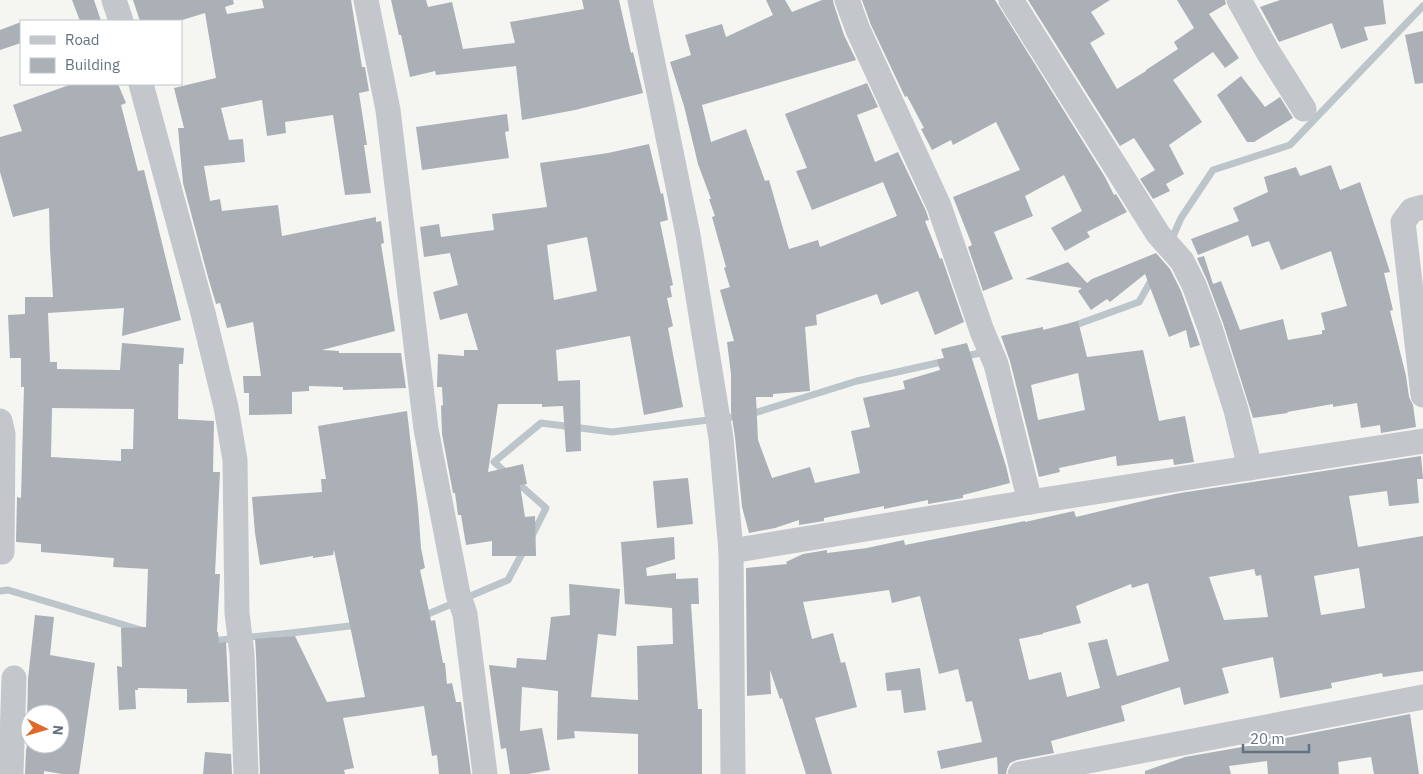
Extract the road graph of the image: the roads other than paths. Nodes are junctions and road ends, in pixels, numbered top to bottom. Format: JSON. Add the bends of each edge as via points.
{"nodes":[{"id":1,"x":114,"y":0,"type":"edge"},
{"id":2,"x":366,"y":0,"type":"edge"},
{"id":3,"x":640,"y":0,"type":"edge"},
{"id":4,"x":847,"y":0,"type":"edge"},
{"id":5,"x":1011,"y":0,"type":"edge"},
{"id":6,"x":1239,"y":0,"type":"edge"},
{"id":7,"x":121,"y":20,"type":"edge"},
{"id":8,"x":141,"y":85,"type":"edge"},
{"id":9,"x":1304,"y":109,"type":"dead end"},
{"id":10,"x":1423,"y":207,"type":"edge"},
{"id":11,"x":1423,"y":395,"type":"edge"},
{"id":12,"x":0,"y":421,"type":"edge"},
{"id":13,"x":1423,"y":441,"type":"edge"},
{"id":14,"x":1250,"y":468,"type":"junction"},
{"id":15,"x":1030,"y":502,"type":"junction"},
{"id":16,"x":731,"y":550,"type":"junction"},
{"id":17,"x":2,"y":552,"type":"dead end"},
{"id":18,"x":14,"y":678,"type":"dead end"},
{"id":19,"x":1423,"y":697,"type":"edge"},
{"id":20,"x":11,"y":774,"type":"edge"},
{"id":21,"x":246,"y":774,"type":"edge"},
{"id":22,"x":485,"y":774,"type":"edge"},
{"id":23,"x":733,"y":774,"type":"edge"},
{"id":24,"x":1020,"y":774,"type":"edge"}],
"edges":[{"from":1,"to":7,"type":"street"},
{"from":2,"to":22,"type":"street","via":[[388,110],[426,429],[462,604]]},
{"from":3,"to":16,"type":"street","via":[[688,235],[721,438]]},
{"from":4,"to":15,"type":"street","via":[[939,206],[996,364]]},
{"from":5,"to":14,"type":"street","via":[[1158,234],[1182,261],[1210,328]]},
{"from":6,"to":9,"type":"street"},
{"from":8,"to":21,"type":"street","via":[[204,313],[235,460],[237,614],[242,654]]},
{"from":10,"to":11,"type":"street","via":[[1412,210],[1403,222]]},
{"from":12,"to":17,"type":"street","via":[[3,434]]},
{"from":13,"to":14,"type":"street"},
{"from":14,"to":15,"type":"street"},
{"from":15,"to":16,"type":"street"},
{"from":16,"to":23,"type":"street"},
{"from":18,"to":20,"type":"street"},
{"from":19,"to":24,"type":"street"}]}
